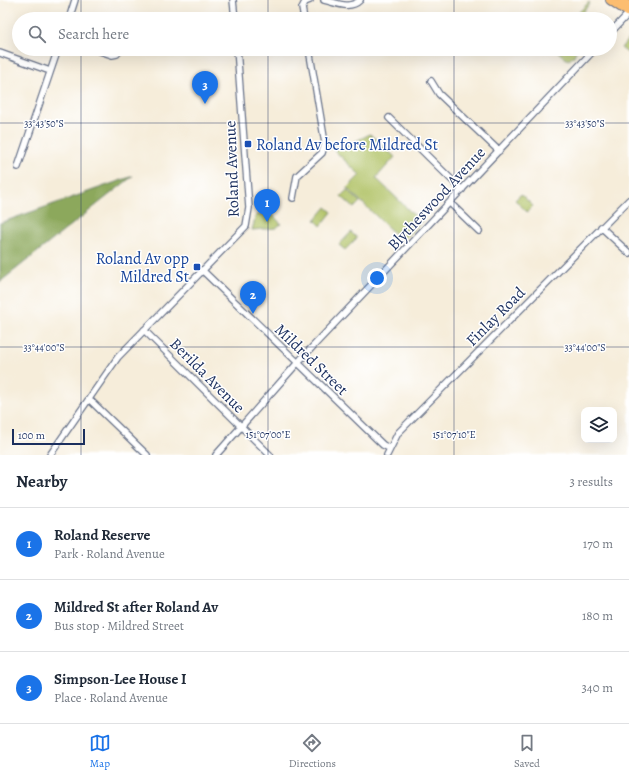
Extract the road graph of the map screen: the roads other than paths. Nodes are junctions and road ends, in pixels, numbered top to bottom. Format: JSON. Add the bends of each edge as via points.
{"nodes":[{"id":1,"x":76,"y":0,"type":"edge"},
{"id":2,"x":233,"y":0,"type":"edge"},
{"id":3,"x":310,"y":0,"type":"edge"},
{"id":4,"x":324,"y":0,"type":"edge"},
{"id":5,"x":360,"y":0,"type":"edge"},
{"id":6,"x":615,"y":1,"type":"edge"},
{"id":7,"x":629,"y":5,"type":"edge"},
{"id":8,"x":72,"y":12,"type":"edge"},
{"id":9,"x":234,"y":12,"type":"edge"},
{"id":10,"x":303,"y":12,"type":"edge"},
{"id":11,"x":629,"y":13,"type":"edge"},
{"id":12,"x":617,"y":26,"type":"edge"},
{"id":13,"x":0,"y":53,"type":"edge"},
{"id":14,"x":55,"y":56,"type":"edge"},
{"id":15,"x":238,"y":56,"type":"edge"},
{"id":16,"x":310,"y":56,"type":"edge"},
{"id":17,"x":588,"y":56,"type":"edge"},
{"id":18,"x":50,"y":71,"type":"junction"},
{"id":19,"x":431,"y":81,"type":"dead end"},
{"id":20,"x":389,"y":118,"type":"dead end"},
{"id":21,"x":499,"y":151,"type":"junction"},
{"id":22,"x":18,"y":168,"type":"dead end"},
{"id":23,"x":462,"y":190,"type":"junction"},
{"id":24,"x":293,"y":198,"type":"dead end"},
{"id":25,"x":629,"y":200,"type":"edge"},
{"id":26,"x":450,"y":203,"type":"junction"},
{"id":27,"x":601,"y":227,"type":"junction"},
{"id":28,"x":479,"y":231,"type":"dead end"},
{"id":29,"x":629,"y":253,"type":"edge"},
{"id":30,"x":202,"y":270,"type":"junction"},
{"id":31,"x":144,"y":330,"type":"junction"},
{"id":32,"x":297,"y":363,"type":"junction"},
{"id":33,"x":90,"y":400,"type":"junction"},
{"id":34,"x":240,"y":426,"type":"junction"},
{"id":35,"x":389,"y":448,"type":"junction"},
{"id":36,"x":50,"y":455,"type":"edge"},
{"id":37,"x":147,"y":455,"type":"edge"},
{"id":38,"x":216,"y":455,"type":"edge"},
{"id":39,"x":270,"y":455,"type":"edge"},
{"id":40,"x":387,"y":455,"type":"edge"}],
"edges":[{"from":1,"to":8,"type":"street"},
{"from":2,"to":9,"type":"street"},
{"from":3,"to":10,"type":"street","via":[[305,2]]},
{"from":4,"to":5,"type":"street","via":[[348,6],[355,5]]},
{"from":6,"to":7,"type":"highway"},
{"from":6,"to":11,"type":"highway"},
{"from":11,"to":12,"type":"street"},
{"from":13,"to":18,"type":"street"},
{"from":14,"to":18,"type":"street"},
{"from":15,"to":30,"type":"street","name":"Roland Avenue","via":[[248,219],[243,228]]},
{"from":16,"to":24,"type":"street","via":[[325,143],[322,153],[297,176]]},
{"from":17,"to":21,"type":"street","name":"Blytheswood Avenue"},
{"from":18,"to":22,"type":"street"},
{"from":19,"to":21,"type":"street","via":[[439,94]]},
{"from":20,"to":23,"type":"street"},
{"from":21,"to":23,"type":"street","name":"Blytheswood Avenue"},
{"from":23,"to":26,"type":"street","name":"Blytheswood Avenue"},
{"from":25,"to":27,"type":"street","name":"Finlay Road"},
{"from":26,"to":28,"type":"street"},
{"from":26,"to":32,"type":"street","name":"Blytheswood Avenue"},
{"from":27,"to":29,"type":"street"},
{"from":27,"to":35,"type":"street","name":"Finlay Road","via":[[398,433]]},
{"from":30,"to":31,"type":"street","name":"Roland Avenue"},
{"from":30,"to":32,"type":"street","name":"Mildred Street"},
{"from":31,"to":33,"type":"street","name":"Roland Avenue","via":[[118,357]]},
{"from":31,"to":34,"type":"street","name":"Berilda Avenue"},
{"from":32,"to":34,"type":"street","name":"Blytheswood Avenue"},
{"from":32,"to":35,"type":"street","name":"Mildred Street"},
{"from":33,"to":36,"type":"street","name":"Roland Avenue"},
{"from":33,"to":37,"type":"street"},
{"from":34,"to":38,"type":"street","name":"Blytheswood Avenue"},
{"from":34,"to":39,"type":"street","name":"Berilda Avenue"},
{"from":35,"to":40,"type":"street","name":"Finlay Road"}]}
